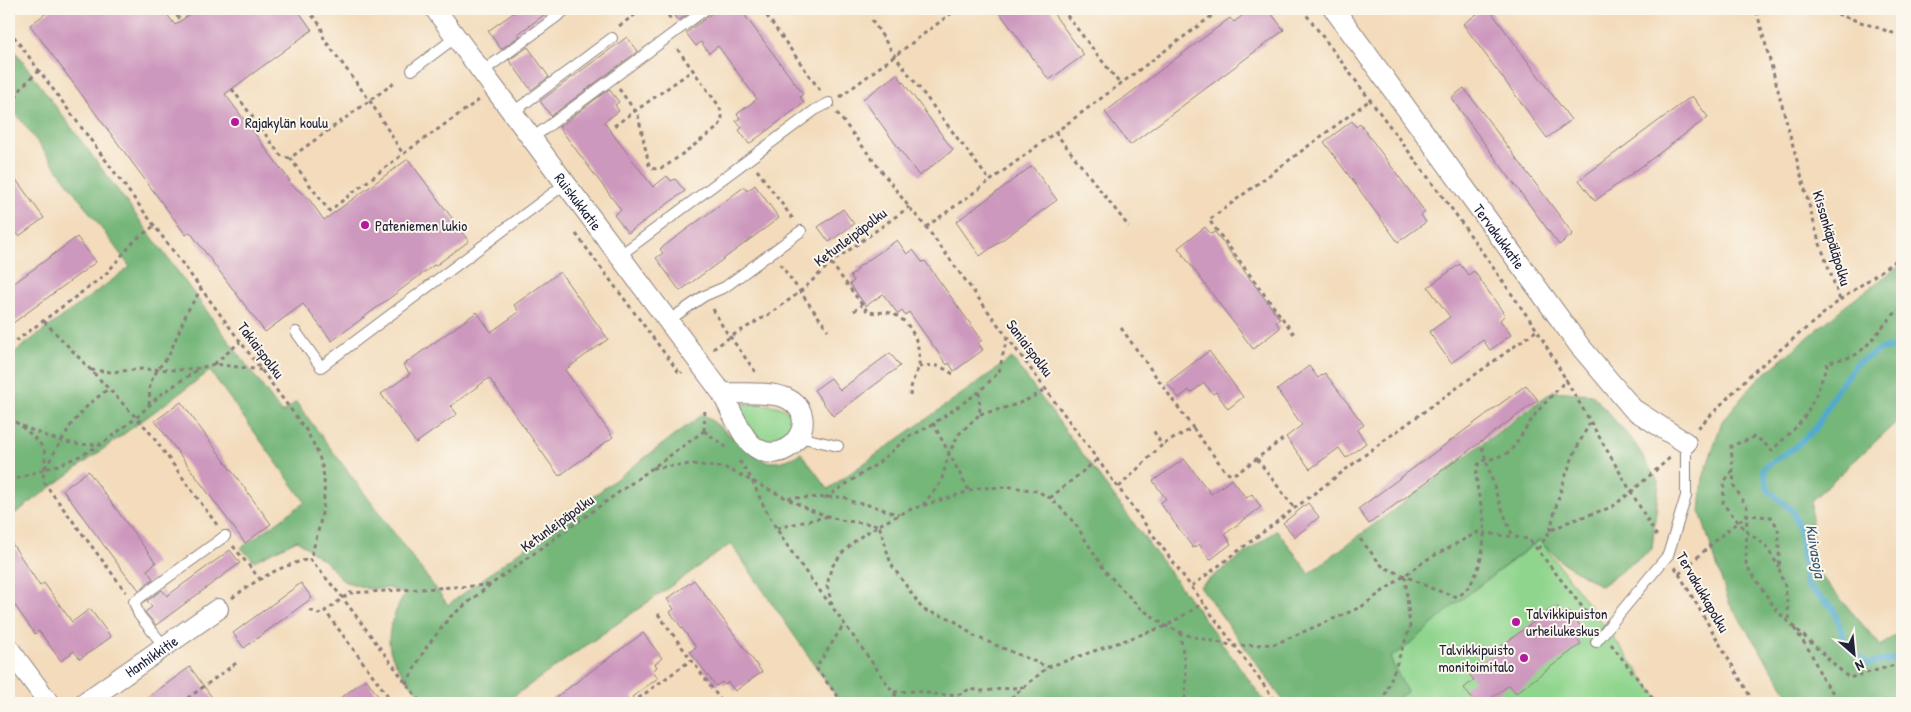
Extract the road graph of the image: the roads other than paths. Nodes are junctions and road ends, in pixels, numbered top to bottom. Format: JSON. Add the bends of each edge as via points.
{"nodes":[{"id":1,"x":435,"y":9,"type":"edge"},
{"id":2,"x":567,"y":9,"type":"edge"},
{"id":3,"x":706,"y":9,"type":"edge"},
{"id":4,"x":1334,"y":9,"type":"edge"},
{"id":5,"x":456,"y":37,"type":"junction"},
{"id":6,"x":612,"y":38,"type":"road end"},
{"id":7,"x":412,"y":70,"type":"dead end"},
{"id":8,"x":482,"y":72,"type":"junction"},
{"id":9,"x":829,"y":103,"type":"road end"},
{"id":10,"x":512,"y":113,"type":"junction"},
{"id":11,"x":532,"y":139,"type":"junction"},
{"id":12,"x":565,"y":184,"type":"junction"},
{"id":13,"x":801,"y":231,"type":"road end"},
{"id":14,"x":619,"y":256,"type":"junction"},
{"id":15,"x":668,"y":321,"type":"junction"},
{"id":16,"x":296,"y":332,"type":"dead end"},
{"id":17,"x":722,"y":393,"type":"junction"},
{"id":18,"x":799,"y":437,"type":"junction"},
{"id":19,"x":1686,"y":443,"type":"joint"},
{"id":20,"x":838,"y":446,"type":"dead end"},
{"id":21,"x":225,"y":536,"type":"road end"},
{"id":22,"x":218,"y":608,"type":"road end"},
{"id":23,"x":1600,"y":638,"type":"road end"},
{"id":24,"x":164,"y":646,"type":"junction"},
{"id":25,"x":9,"y":648,"type":"edge"},
{"id":26,"x":49,"y":703,"type":"edge"},
{"id":27,"x":84,"y":703,"type":"edge"}],
"edges":[{"from":1,"to":5,"type":"street","name":"Ruiskukkatie"},
{"from":2,"to":8,"type":"lane"},
{"from":3,"to":11,"type":"lane"},
{"from":4,"to":19,"type":"street","name":"Tervakukkatie","via":[[1579,345],[1633,410]]},
{"from":5,"to":7,"type":"lane"},
{"from":5,"to":8,"type":"street","name":"Ruiskukkatie"},
{"from":6,"to":10,"type":"lane"},
{"from":8,"to":10,"type":"street","name":"Ruiskukkatie"},
{"from":9,"to":14,"type":"lane","via":[[815,110]]},
{"from":10,"to":11,"type":"street","name":"Ruiskukkatie"},
{"from":11,"to":12,"type":"street","name":"Ruiskukkatie"},
{"from":12,"to":14,"type":"street","name":"Ruiskukkatie"},
{"from":12,"to":16,"type":"lane","via":[[321,367]]},
{"from":13,"to":15,"type":"lane","via":[[725,287],[704,296]]},
{"from":14,"to":15,"type":"street","name":"Ruiskukkatie"},
{"from":15,"to":17,"type":"street","name":"Ruiskukkatie","via":[[693,369]]},
{"from":17,"to":18,"type":"street","via":[[785,398],[797,408],[802,419]]},
{"from":17,"to":18,"type":"street","name":"Ruiskukkatie","via":[[747,439],[762,451],[774,453],[785,449]]},
{"from":18,"to":20,"type":"lane"},
{"from":19,"to":23,"type":"lane","via":[[1686,496],[1668,555]]},
{"from":21,"to":24,"type":"lane","via":[[134,602],[139,615]]},
{"from":22,"to":24,"type":"street","name":"Hanhikkitie"},
{"from":24,"to":27,"type":"street","name":"Hanhikkitie"},
{"from":25,"to":26,"type":"street"}]}
